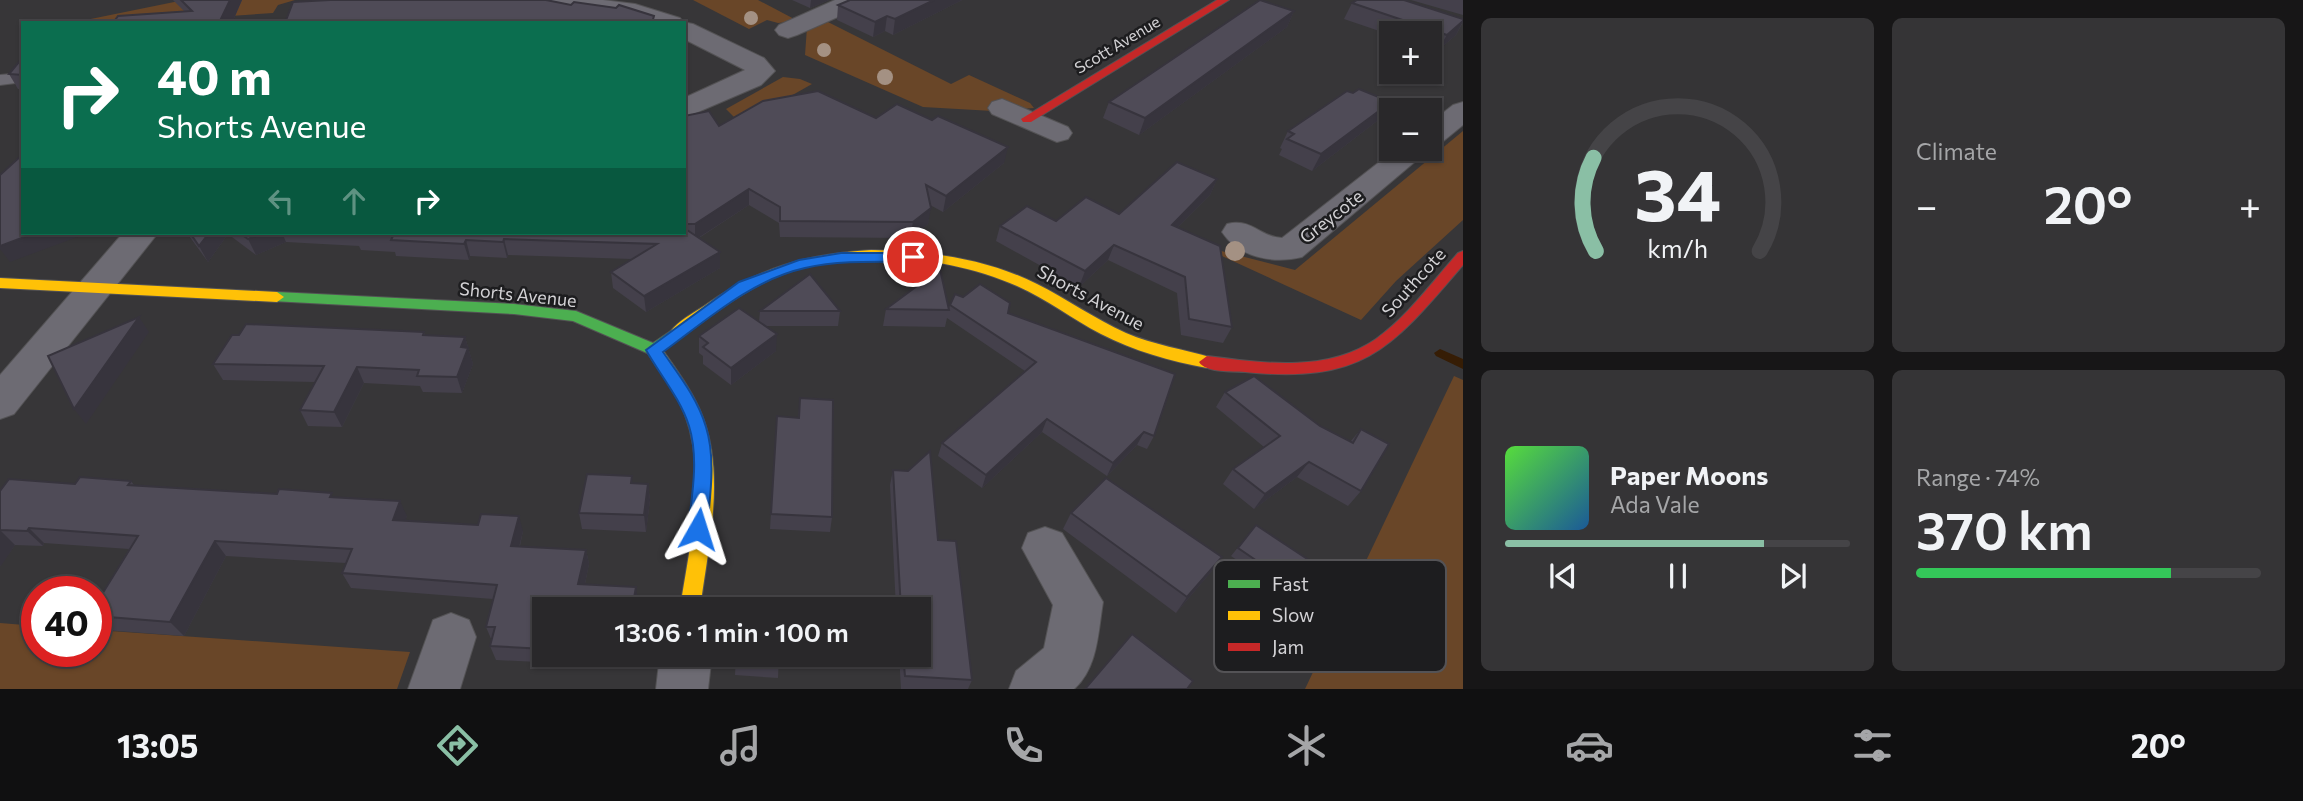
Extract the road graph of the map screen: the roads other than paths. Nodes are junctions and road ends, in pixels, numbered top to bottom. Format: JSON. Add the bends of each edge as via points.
{"nodes":[{"id":1,"x":525,"y":0,"type":"edge"},
{"id":2,"x":856,"y":0,"type":"edge"},
{"id":3,"x":1224,"y":0,"type":"edge"},
{"id":4,"x":667,"y":21,"type":"edge"},
{"id":5,"x":686,"y":30,"type":"edge"},
{"id":6,"x":788,"y":30,"type":"dead end"},
{"id":7,"x":21,"y":77,"type":"edge"},
{"id":8,"x":0,"y":80,"type":"edge"},
{"id":9,"x":686,"y":108,"type":"edge"},
{"id":10,"x":1463,"y":111,"type":"edge"},
{"id":11,"x":1014,"y":113,"type":"joint"},
{"id":12,"x":1442,"y":128,"type":"edge"},
{"id":13,"x":1058,"y":133,"type":"dead end"},
{"id":14,"x":1400,"y":161,"type":"edge"},
{"id":15,"x":1239,"y":232,"type":"dead end"},
{"id":16,"x":139,"y":235,"type":"edge"},
{"id":17,"x":1463,"y":256,"type":"edge"},
{"id":18,"x":0,"y":283,"type":"edge"},
{"id":19,"x":95,"y":288,"type":"junction"},
{"id":20,"x":1392,"y":335,"type":"joint"},
{"id":21,"x":654,"y":350,"type":"junction"},
{"id":22,"x":0,"y":403,"type":"edge"},
{"id":23,"x":1045,"y":548,"type":"dead end"},
{"id":24,"x":691,"y":597,"type":"edge"},
{"id":25,"x":451,"y":638,"type":"dead end"},
{"id":26,"x":685,"y":667,"type":"edge"},
{"id":27,"x":435,"y":689,"type":"edge"},
{"id":28,"x":682,"y":689,"type":"edge"},
{"id":29,"x":1035,"y":689,"type":"edge"}],
"edges":[{"from":1,"to":4,"type":"street","via":[[618,8]]},
{"from":2,"to":6,"type":"street"},
{"from":3,"to":11,"type":"street","name":"Scott Avenue"},
{"from":5,"to":9,"type":"street","via":[[761,71]]},
{"from":7,"to":8,"type":"lane"},
{"from":10,"to":12,"type":"street"},
{"from":11,"to":13,"type":"street"},
{"from":14,"to":15,"type":"street","name":"Greycote","via":[[1290,249],[1265,248]]},
{"from":16,"to":19,"type":"street"},
{"from":17,"to":20,"type":"street","name":"Southcote"},
{"from":18,"to":19,"type":"street","name":"Shorts Avenue"},
{"from":19,"to":21,"type":"street","name":"Shorts Avenue","via":[[514,309],[576,316]]},
{"from":19,"to":22,"type":"street"},
{"from":20,"to":21,"type":"street","name":"Shorts Avenue","via":[[1344,362],[1267,368],[1209,363],[1152,350],[994,271],[913,257],[841,258],[804,263],[744,286]]},
{"from":21,"to":24,"type":"street","via":[[679,386],[698,427],[703,476]]},
{"from":23,"to":29,"type":"street","via":[[1078,602],[1067,662]]},
{"from":25,"to":27,"type":"street"},
{"from":26,"to":28,"type":"street"}]}
